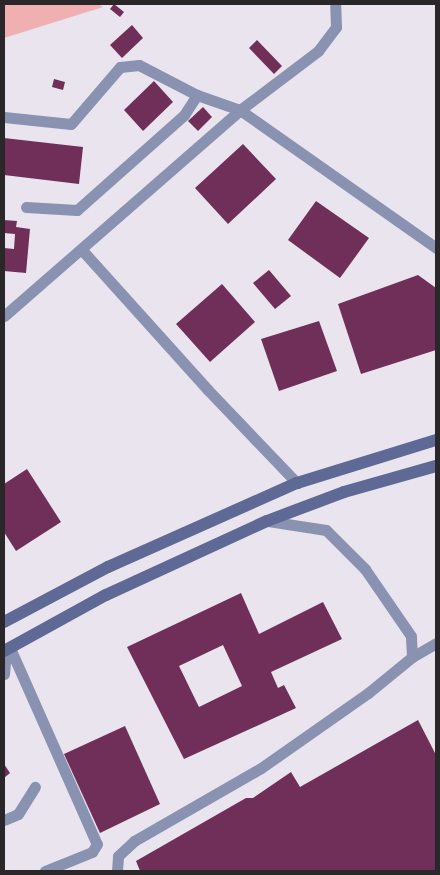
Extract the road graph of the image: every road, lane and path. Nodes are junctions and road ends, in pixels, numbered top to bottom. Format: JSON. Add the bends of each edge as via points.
{"nodes":[{"id":1,"x":335,"y":4,"type":"edge"},
{"id":2,"x":197,"y":95,"type":"junction"},
{"id":3,"x":240,"y":110,"type":"junction"},
{"id":4,"x":4,"y":118,"type":"edge"},
{"id":5,"x":26,"y":207,"type":"dead end"},
{"id":6,"x":436,"y":248,"type":"edge"},
{"id":7,"x":82,"y":250,"type":"junction"},
{"id":8,"x":4,"y":316,"type":"edge"},
{"id":9,"x":436,"y":440,"type":"edge"},
{"id":10,"x":436,"y":466,"type":"edge"},
{"id":11,"x":297,"y":483,"type":"junction"},
{"id":12,"x":267,"y":521,"type":"junction"},
{"id":13,"x":4,"y":622,"type":"edge"},
{"id":14,"x":436,"y":643,"type":"edge"},
{"id":15,"x":7,"y":650,"type":"edge"},
{"id":16,"x":412,"y":657,"type":"junction"},
{"id":17,"x":4,"y":674,"type":"edge"},
{"id":18,"x":35,"y":787,"type":"dead end"},
{"id":19,"x":4,"y":820,"type":"edge"},
{"id":20,"x":45,"y":871,"type":"edge"},
{"id":21,"x":117,"y":871,"type":"edge"}],
"edges":[{"from":1,"to":3,"type":"street","via":[[336,27],[318,51]]},
{"from":2,"to":3,"type":"street"},
{"from":2,"to":4,"type":"street","via":[[139,64],[120,67],[71,124]]},
{"from":2,"to":5,"type":"street","via":[[184,115],[77,210]]},
{"from":3,"to":6,"type":"street"},
{"from":3,"to":7,"type":"street"},
{"from":7,"to":8,"type":"street"},
{"from":7,"to":11,"type":"street"},
{"from":9,"to":11,"type":"main road"},
{"from":10,"to":12,"type":"main road","via":[[344,492]]},
{"from":11,"to":13,"type":"main road","via":[[108,567]]},
{"from":12,"to":15,"type":"main road","via":[[106,595]]},
{"from":12,"to":16,"type":"street","via":[[326,530],[365,569],[411,636]]},
{"from":14,"to":16,"type":"street"},
{"from":15,"to":17,"type":"street"},
{"from":15,"to":20,"type":"street","via":[[97,844],[92,852]]},
{"from":16,"to":21,"type":"street","via":[[368,693],[261,768],[134,841],[118,856]]},
{"from":18,"to":19,"type":"street","via":[[18,814]]}]}
